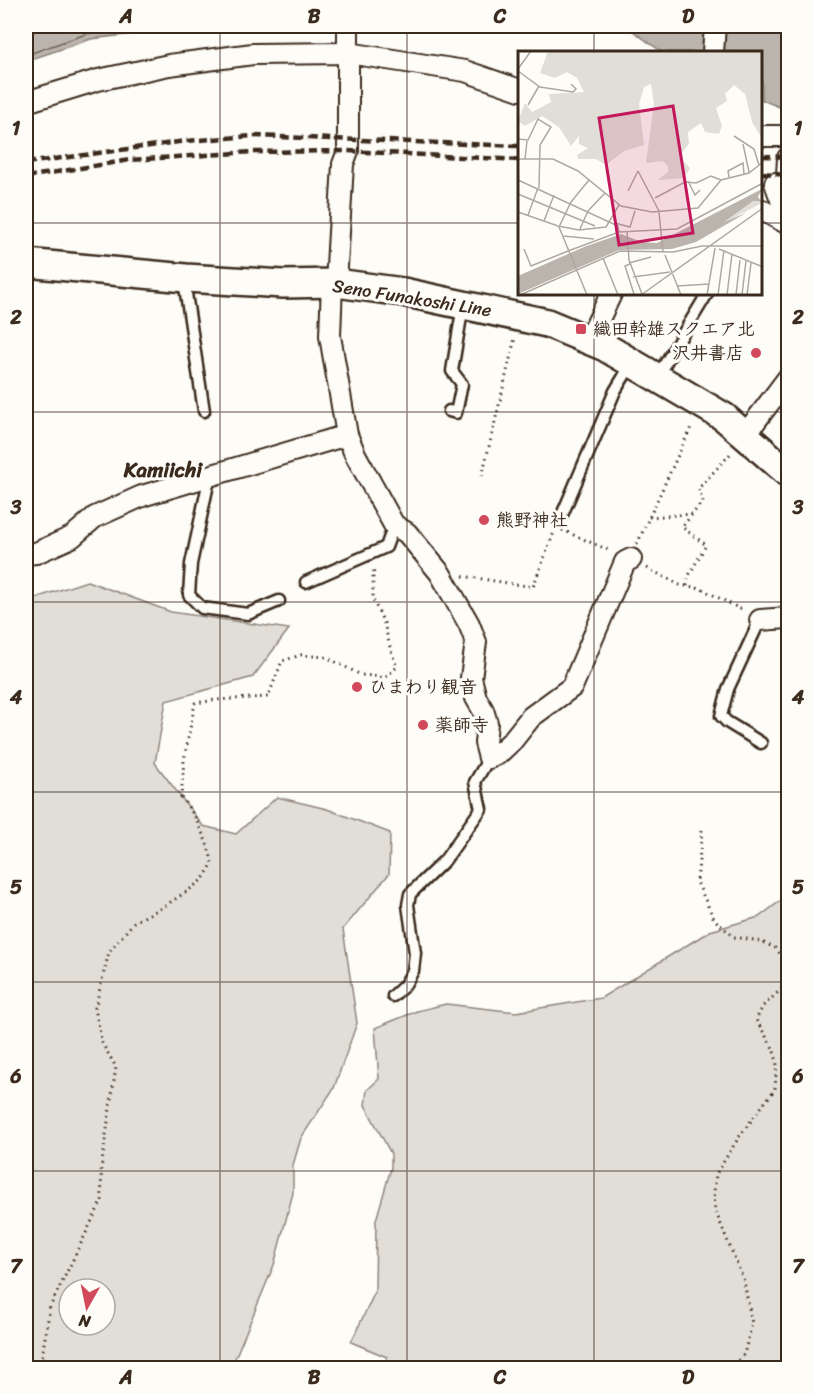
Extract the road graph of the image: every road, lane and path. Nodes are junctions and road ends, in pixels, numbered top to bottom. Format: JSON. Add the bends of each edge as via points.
{"nodes":[{"id":1,"x":715,"y":26,"type":"edge"},
{"id":2,"x":347,"y":40,"type":"edge"},
{"id":3,"x":713,"y":51,"type":"edge"},
{"id":4,"x":518,"y":89,"type":"edge"},
{"id":5,"x":26,"y":102,"type":"edge"},
{"id":6,"x":763,"y":136,"type":"edge"},
{"id":7,"x":789,"y":136,"type":"edge"},
{"id":8,"x":789,"y":158,"type":"edge"},
{"id":9,"x":778,"y":185,"type":"edge"},
{"id":10,"x":763,"y":211,"type":"edge"},
{"id":11,"x":789,"y":219,"type":"edge"},
{"id":12,"x":789,"y":224,"type":"edge"},
{"id":13,"x":26,"y":262,"type":"edge"},
{"id":14,"x":186,"y":278,"type":"junction"},
{"id":15,"x":334,"y":283,"type":"junction"},
{"id":16,"x":610,"y":296,"type":"edge"},
{"id":17,"x":706,"y":296,"type":"edge"},
{"id":18,"x":463,"y":305,"type":"junction"},
{"id":19,"x":520,"y":317,"type":"junction"},
{"id":20,"x":589,"y":340,"type":"junction"},
{"id":21,"x":632,"y":363,"type":"junction"},
{"id":22,"x":657,"y":377,"type":"junction"},
{"id":23,"x":789,"y":378,"type":"edge"},
{"id":24,"x":702,"y":404,"type":"junction"},
{"id":25,"x":204,"y":411,"type":"dead end"},
{"id":26,"x":449,"y":411,"type":"dead end"},
{"id":27,"x":347,"y":435,"type":"junction"},
{"id":28,"x":746,"y":436,"type":"junction"},
{"id":29,"x":789,"y":473,"type":"edge"},
{"id":30,"x":210,"y":475,"type":"junction"},
{"id":31,"x":482,"y":476,"type":"dead end"},
{"id":32,"x":693,"y":514,"type":"junction"},
{"id":33,"x":562,"y":515,"type":"dead end"},
{"id":34,"x":649,"y":517,"type":"junction"},
{"id":35,"x":394,"y":525,"type":"junction"},
{"id":36,"x":386,"y":547,"type":"junction"},
{"id":37,"x":26,"y":555,"type":"edge"},
{"id":38,"x":631,"y":560,"type":"junction"},
{"id":39,"x":441,"y":573,"type":"junction"},
{"id":40,"x":306,"y":582,"type":"dead end"},
{"id":41,"x":687,"y":586,"type":"junction"},
{"id":42,"x":279,"y":601,"type":"dead end"},
{"id":43,"x":789,"y":618,"type":"edge"},
{"id":44,"x":760,"y":620,"type":"junction"},
{"id":45,"x":761,"y":743,"type":"dead end"},
{"id":46,"x":489,"y":758,"type":"junction"},
{"id":47,"x":702,"y":830,"type":"dead end"},
{"id":48,"x":393,"y":996,"type":"dead end"},
{"id":49,"x":40,"y":1368,"type":"edge"},
{"id":50,"x":732,"y":1368,"type":"edge"}],
"edges":[{"from":1,"to":3,"type":"street"},
{"from":2,"to":4,"type":"street"},
{"from":2,"to":5,"type":"street","via":[[169,65],[98,80]]},
{"from":2,"to":15,"type":"street","via":[[348,151],[343,164]]},
{"from":6,"to":7,"type":"street"},
{"from":8,"to":9,"type":"street"},
{"from":9,"to":11,"type":"street"},
{"from":10,"to":12,"type":"street"},
{"from":13,"to":14,"type":"main road","name":"Seno Funakoshi Line"},
{"from":14,"to":15,"type":"main road","name":"Seno Funakoshi Line"},
{"from":14,"to":25,"type":"lane"},
{"from":15,"to":18,"type":"main road","name":"Seno Funakoshi Line"},
{"from":15,"to":27,"type":"street","via":[[330,336]]},
{"from":16,"to":20,"type":"street"},
{"from":17,"to":22,"type":"lane"},
{"from":18,"to":19,"type":"main road","name":"Seno Funakoshi Line"},
{"from":18,"to":26,"type":"lane","via":[[452,371],[462,384],[456,413]]},
{"from":19,"to":20,"type":"main road","name":"Seno Funakoshi Line","via":[[548,323]]},
{"from":19,"to":31,"type":"path"},
{"from":20,"to":21,"type":"main road","name":"Seno Funakoshi Line"},
{"from":21,"to":22,"type":"main road","name":"Seno Funakoshi Line"},
{"from":21,"to":33,"type":"lane","via":[[615,392]]},
{"from":22,"to":24,"type":"main road","name":"Seno Funakoshi Line"},
{"from":23,"to":28,"type":"street"},
{"from":24,"to":28,"type":"main road","name":"Seno Funakoshi Line"},
{"from":24,"to":34,"type":"path"},
{"from":27,"to":30,"type":"street"},
{"from":27,"to":35,"type":"street"},
{"from":28,"to":29,"type":"main road","name":"Seno Funakoshi Line"},
{"from":28,"to":32,"type":"path","via":[[698,489],[704,501]]},
{"from":30,"to":37,"type":"street","via":[[142,496],[95,517],[72,537]]},
{"from":30,"to":42,"type":"lane","via":[[191,564],[189,595],[202,608],[248,614]]},
{"from":32,"to":34,"type":"path"},
{"from":32,"to":41,"type":"path","via":[[682,527],[706,545]]},
{"from":34,"to":38,"type":"path"},
{"from":35,"to":36,"type":"lane"},
{"from":35,"to":39,"type":"street","via":[[407,533]]},
{"from":36,"to":40,"type":"lane"},
{"from":36,"to":49,"type":"path","via":[[373,573],[373,600],[397,667],[386,677],[361,675],[326,657],[301,655],[282,661],[268,698],[195,703],[181,797],[194,815],[213,863],[203,879],[189,890],[134,922],[109,952],[95,1008],[102,1043],[117,1067],[100,1169],[102,1200],[50,1307]]},
{"from":38,"to":39,"type":"path","via":[[556,527],[533,587]]},
{"from":38,"to":41,"type":"path"},
{"from":38,"to":46,"type":"street","via":[[625,562],[572,687],[531,717],[512,741]]},
{"from":39,"to":46,"type":"street","via":[[476,642],[471,678],[487,723],[485,743]]},
{"from":41,"to":44,"type":"path","via":[[700,588]]},
{"from":43,"to":44,"type":"street"},
{"from":44,"to":45,"type":"lane","via":[[728,688],[721,716]]},
{"from":46,"to":48,"type":"lane","via":[[475,782],[481,809],[445,860],[410,894],[413,971]]},
{"from":47,"to":50,"type":"path","via":[[697,882],[714,919],[734,937],[775,948],[788,962],[785,986],[763,1006],[756,1020],[777,1062],[774,1089],[717,1174],[714,1192],[715,1210],[744,1281],[752,1324],[744,1354]]}]}
